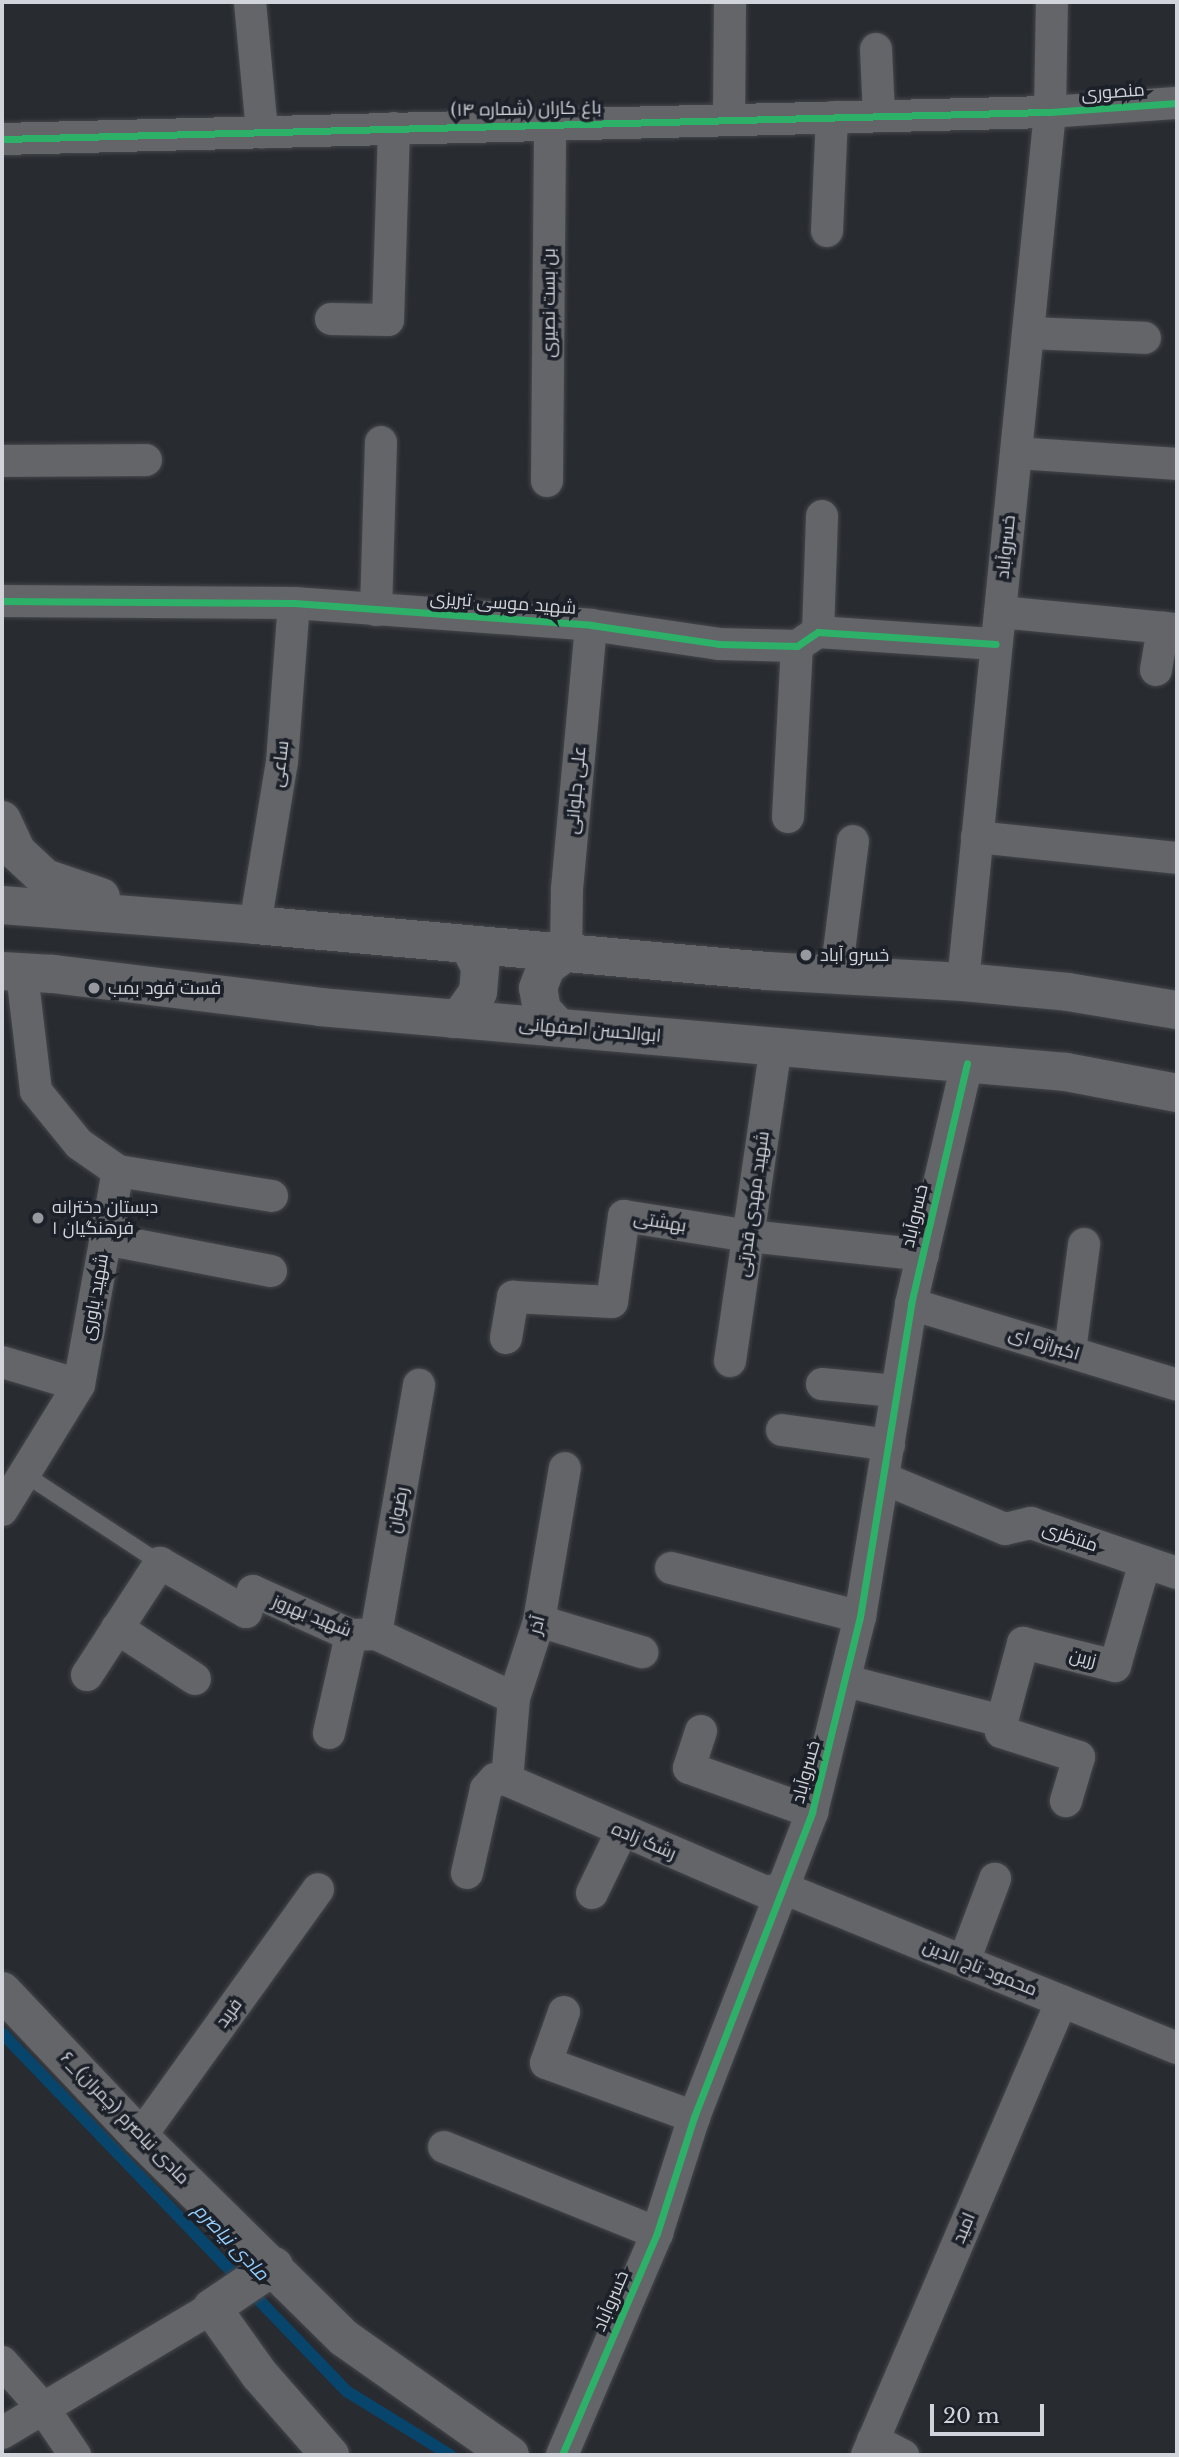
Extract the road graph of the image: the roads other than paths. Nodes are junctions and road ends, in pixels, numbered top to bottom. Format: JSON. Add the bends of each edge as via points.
{"nodes":[{"id":1,"x":250,"y":2,"type":"edge"},
{"id":2,"x":730,"y":2,"type":"edge"},
{"id":3,"x":1052,"y":2,"type":"edge"},
{"id":4,"x":876,"y":49,"type":"dead end"},
{"id":5,"x":1177,"y":103,"type":"edge"},
{"id":6,"x":1050,"y":112,"type":"junction"},
{"id":7,"x":879,"y":116,"type":"junction"},
{"id":8,"x":832,"y":117,"type":"junction"},
{"id":9,"x":729,"y":120,"type":"junction"},
{"id":10,"x":550,"y":125,"type":"junction"},
{"id":11,"x":394,"y":128,"type":"junction"},
{"id":12,"x":262,"y":132,"type":"junction"},
{"id":13,"x":2,"y":139,"type":"edge"},
{"id":14,"x":827,"y":231,"type":"dead end"},
{"id":15,"x":331,"y":319,"type":"dead end"},
{"id":16,"x":1028,"y":333,"type":"junction"},
{"id":17,"x":1145,"y":338,"type":"dead end"},
{"id":18,"x":381,"y":442,"type":"dead end"},
{"id":19,"x":1016,"y":453,"type":"junction"},
{"id":20,"x":146,"y":460,"type":"dead end"},
{"id":21,"x":2,"y":461,"type":"edge"},
{"id":22,"x":1177,"y":464,"type":"edge"},
{"id":23,"x":547,"y":481,"type":"dead end"},
{"id":24,"x":822,"y":516,"type":"dead end"},
{"id":25,"x":2,"y":601,"type":"edge"},
{"id":26,"x":294,"y":603,"type":"junction"},
{"id":27,"x":376,"y":610,"type":"junction"},
{"id":28,"x":1000,"y":612,"type":"junction"},
{"id":29,"x":592,"y":625,"type":"junction"},
{"id":30,"x":1170,"y":629,"type":"edge"},
{"id":31,"x":808,"y":639,"type":"junction"},
{"id":32,"x":996,"y":644,"type":"junction"},
{"id":33,"x":1156,"y":670,"type":"dead end"},
{"id":34,"x":788,"y":817,"type":"dead end"},
{"id":35,"x":2,"y":820,"type":"edge"},
{"id":36,"x":977,"y":837,"type":"junction"},
{"id":37,"x":853,"y":841,"type":"dead end"},
{"id":38,"x":1177,"y":858,"type":"edge"},
{"id":39,"x":2,"y":905,"type":"edge"},
{"id":40,"x":159,"y":917,"type":"junction"},
{"id":41,"x":255,"y":925,"type":"junction"},
{"id":42,"x":469,"y":945,"type":"junction"},
{"id":43,"x":565,"y":954,"type":"junction"},
{"id":44,"x":12,"y":972,"type":"edge"},
{"id":45,"x":836,"y":975,"type":"junction"},
{"id":46,"x":963,"y":982,"type":"junction"},
{"id":47,"x":1177,"y":1010,"type":"edge"},
{"id":48,"x":453,"y":1019,"type":"junction"},
{"id":49,"x":557,"y":1026,"type":"junction"},
{"id":50,"x":776,"y":1047,"type":"junction"},
{"id":51,"x":967,"y":1063,"type":"junction"},
{"id":52,"x":1177,"y":1093,"type":"edge"},
{"id":53,"x":118,"y":1171,"type":"junction"},
{"id":54,"x":272,"y":1196,"type":"dead end"},
{"id":55,"x":749,"y":1236,"type":"junction"},
{"id":56,"x":105,"y":1239,"type":"junction"},
{"id":57,"x":1084,"y":1244,"type":"dead end"},
{"id":58,"x":923,"y":1255,"type":"junction"},
{"id":59,"x":271,"y":1271,"type":"dead end"},
{"id":60,"x":911,"y":1304,"type":"junction"},
{"id":61,"x":506,"y":1338,"type":"dead end"},
{"id":62,"x":1070,"y":1351,"type":"junction"},
{"id":63,"x":730,"y":1361,"type":"dead end"},
{"id":64,"x":2,"y":1362,"type":"edge"},
{"id":65,"x":822,"y":1384,"type":"dead end"},
{"id":66,"x":79,"y":1385,"type":"junction"},
{"id":67,"x":419,"y":1385,"type":"dead end"},
{"id":68,"x":1177,"y":1385,"type":"edge"},
{"id":69,"x":895,"y":1391,"type":"junction"},
{"id":70,"x":782,"y":1430,"type":"dead end"},
{"id":71,"x":889,"y":1445,"type":"junction"},
{"id":72,"x":565,"y":1468,"type":"dead end"},
{"id":73,"x":26,"y":1475,"type":"junction"},
{"id":74,"x":885,"y":1479,"type":"junction"},
{"id":75,"x":2,"y":1510,"type":"edge"},
{"id":76,"x":1145,"y":1562,"type":"junction"},
{"id":77,"x":160,"y":1563,"type":"junction"},
{"id":78,"x":671,"y":1568,"type":"dead end"},
{"id":79,"x":1177,"y":1573,"type":"edge"},
{"id":80,"x":860,"y":1617,"type":"junction"},
{"id":81,"x":539,"y":1621,"type":"junction"},
{"id":82,"x":117,"y":1628,"type":"junction"},
{"id":83,"x":364,"y":1635,"type":"junction"},
{"id":84,"x":642,"y":1652,"type":"dead end"},
{"id":85,"x":87,"y":1675,"type":"dead end"},
{"id":86,"x":194,"y":1679,"type":"dead end"},
{"id":87,"x":846,"y":1681,"type":"junction"},
{"id":88,"x":514,"y":1698,"type":"junction"},
{"id":89,"x":1002,"y":1721,"type":"junction"},
{"id":90,"x":701,"y":1731,"type":"dead end"},
{"id":91,"x":329,"y":1733,"type":"dead end"},
{"id":92,"x":507,"y":1780,"type":"junction"},
{"id":93,"x":1066,"y":1801,"type":"dead end"},
{"id":94,"x":812,"y":1812,"type":"junction"},
{"id":95,"x":622,"y":1831,"type":"junction"},
{"id":96,"x":467,"y":1873,"type":"dead end"},
{"id":97,"x":995,"y":1879,"type":"dead end"},
{"id":98,"x":783,"y":1888,"type":"junction"},
{"id":99,"x":318,"y":1889,"type":"dead end"},
{"id":100,"x":592,"y":1893,"type":"dead end"},
{"id":101,"x":964,"y":1961,"type":"junction"},
{"id":102,"x":2,"y":1990,"type":"edge"},
{"id":103,"x":1062,"y":2001,"type":"junction"},
{"id":104,"x":564,"y":2012,"type":"dead end"},
{"id":105,"x":1177,"y":2048,"type":"edge"},
{"id":106,"x":694,"y":2117,"type":"junction"},
{"id":107,"x":140,"y":2137,"type":"junction"},
{"id":108,"x":444,"y":2147,"type":"dead end"},
{"id":109,"x":657,"y":2233,"type":"junction"},
{"id":110,"x":274,"y":2266,"type":"junction"},
{"id":111,"x":212,"y":2308,"type":"junction"},
{"id":112,"x":2,"y":2362,"type":"edge"},
{"id":113,"x":43,"y":2408,"type":"junction"},
{"id":114,"x":2,"y":2433,"type":"edge"},
{"id":115,"x":870,"y":2447,"type":"edge"},
{"id":116,"x":75,"y":2455,"type":"edge"},
{"id":117,"x":330,"y":2455,"type":"edge"},
{"id":118,"x":510,"y":2455,"type":"edge"},
{"id":119,"x":562,"y":2455,"type":"edge"},
{"id":120,"x":903,"y":2455,"type":"edge"}],
"edges":[{"from":1,"to":12,"type":"street"},
{"from":2,"to":9,"type":"street"},
{"from":3,"to":6,"type":"street","name":"خسروآباد"},
{"from":4,"to":7,"type":"street"},
{"from":5,"to":6,"type":"street","name":"منصوری"},
{"from":6,"to":7,"type":"street","name":"باغ کاران (شماره ۱۴)"},
{"from":6,"to":16,"type":"street","name":"خسروآباد"},
{"from":7,"to":8,"type":"street","name":"باغ کاران (شماره ۱۴)"},
{"from":8,"to":9,"type":"street","name":"باغ کاران (شماره ۱۴)"},
{"from":8,"to":14,"type":"street"},
{"from":9,"to":10,"type":"street","name":"باغ کاران (شماره ۱۴)"},
{"from":10,"to":11,"type":"street","name":"باغ کاران (شماره ۱۴)"},
{"from":10,"to":23,"type":"street","name":"بن بست نصیری"},
{"from":11,"to":12,"type":"street","name":"باغ کاران (شماره ۱۴)"},
{"from":11,"to":15,"type":"street","via":[[388,320]]},
{"from":12,"to":13,"type":"street","name":"باغ کاران (شماره ۱۴)"},
{"from":16,"to":17,"type":"street"},
{"from":16,"to":19,"type":"street","name":"خسروآباد"},
{"from":18,"to":27,"type":"street"},
{"from":19,"to":22,"type":"street"},
{"from":19,"to":28,"type":"street","name":"خسروآباد"},
{"from":20,"to":21,"type":"street"},
{"from":24,"to":31,"type":"street"},
{"from":25,"to":26,"type":"street","name":"شهید موسی تبریزی"},
{"from":26,"to":27,"type":"street","name":"شهید موسی تبریزی"},
{"from":26,"to":41,"type":"street","name":"ساعی","via":[[282,762]]},
{"from":27,"to":29,"type":"street","name":"شهید موسی تبریزی"},
{"from":28,"to":30,"type":"street"},
{"from":28,"to":32,"type":"street","name":"خسروآباد"},
{"from":29,"to":31,"type":"street","name":"شهید موسی تبریزی","via":[[719,643]]},
{"from":29,"to":43,"type":"street","name":"علی جلوانی"},
{"from":30,"to":33,"type":"street"},
{"from":31,"to":32,"type":"street","name":"شهید موسی تبریزی"},
{"from":31,"to":34,"type":"street"},
{"from":32,"to":36,"type":"street","name":"خسروآباد"},
{"from":35,"to":40,"type":"main road","via":[[17,852],[45,878]]},
{"from":36,"to":38,"type":"street"},
{"from":36,"to":46,"type":"street","name":"خسروآباد"},
{"from":37,"to":45,"type":"street"},
{"from":39,"to":40,"type":"main road"},
{"from":40,"to":41,"type":"main road"},
{"from":41,"to":42,"type":"main road"},
{"from":42,"to":43,"type":"main road"},
{"from":42,"to":48,"type":"main road","via":[[480,967],[478,992]]},
{"from":43,"to":45,"type":"main road"},
{"from":43,"to":49,"type":"main road","via":[[546,967],[538,988],[542,1010]]},
{"from":44,"to":48,"type":"main road","name":"ابوالحسن اصفهانی"},
{"from":44,"to":53,"type":"street","via":[[36,1091],[79,1144]]},
{"from":45,"to":46,"type":"main road"},
{"from":46,"to":47,"type":"main road","via":[[1068,992]]},
{"from":48,"to":49,"type":"main road","name":"ابوالحسن اصفهانی"},
{"from":49,"to":50,"type":"main road","name":"ابوالحسن اصفهانی"},
{"from":50,"to":51,"type":"main road","name":"ابوالحسن اصفهانی"},
{"from":50,"to":55,"type":"street","name":"شهید مهدی قدرتی"},
{"from":51,"to":52,"type":"main road","name":"ابوالحسن اصفهانی","via":[[1066,1072]]},
{"from":51,"to":58,"type":"street","name":"خسروآباد"},
{"from":53,"to":54,"type":"street"},
{"from":53,"to":56,"type":"street","name":"شهید یاوری"},
{"from":55,"to":58,"type":"street","name":"بهشتی"},
{"from":55,"to":61,"type":"street","name":"بهشتی","via":[[624,1216],[612,1302],[513,1297]]},
{"from":55,"to":63,"type":"street","name":"شهید مهدی قدرتی"},
{"from":56,"to":59,"type":"street"},
{"from":56,"to":66,"type":"street","name":"شهید یاوری"},
{"from":57,"to":62,"type":"street"},
{"from":58,"to":60,"type":"street","name":"خسروآباد"},
{"from":60,"to":62,"type":"street","name":"اکبراژه ای"},
{"from":60,"to":69,"type":"street","name":"خسروآباد"},
{"from":62,"to":68,"type":"street","name":"اکبراژه ای"},
{"from":64,"to":66,"type":"street"},
{"from":65,"to":69,"type":"street"},
{"from":66,"to":73,"type":"street","name":"شهید یاوری"},
{"from":67,"to":83,"type":"street","name":"رضوان"},
{"from":69,"to":71,"type":"street","name":"خسروآباد"},
{"from":70,"to":71,"type":"street"},
{"from":71,"to":74,"type":"street","name":"خسروآباد"},
{"from":72,"to":81,"type":"street","name":"آذر"},
{"from":73,"to":75,"type":"street","name":"شهید یاوری"},
{"from":73,"to":77,"type":"lane","name":"شهید بهروز"},
{"from":74,"to":76,"type":"street","name":"منتظری","via":[[1005,1528],[1031,1523]]},
{"from":74,"to":80,"type":"street","name":"خسروآباد"},
{"from":76,"to":79,"type":"street","name":"منتظری"},
{"from":76,"to":89,"type":"street","name":"زرین","via":[[1115,1666],[1023,1643]]},
{"from":77,"to":82,"type":"street"},
{"from":77,"to":83,"type":"street","name":"شهید بهروز","via":[[246,1612],[253,1591]]},
{"from":78,"to":80,"type":"street"},
{"from":80,"to":87,"type":"street","name":"خسروآباد"},
{"from":81,"to":84,"type":"street"},
{"from":81,"to":88,"type":"street","name":"آذر"},
{"from":82,"to":85,"type":"street"},
{"from":82,"to":86,"type":"street"},
{"from":83,"to":88,"type":"street","name":"شهید بهروز"},
{"from":83,"to":91,"type":"street","name":"رضوان"},
{"from":87,"to":89,"type":"street"},
{"from":87,"to":94,"type":"street","name":"خسروآباد"},
{"from":88,"to":92,"type":"street","name":"آذر"},
{"from":89,"to":93,"type":"street","via":[[1001,1732],[1079,1757]]},
{"from":90,"to":94,"type":"street","via":[[689,1768]]},
{"from":92,"to":95,"type":"street","name":"رشک زاده"},
{"from":92,"to":96,"type":"street","via":[[495,1779],[486,1789]]},
{"from":94,"to":98,"type":"street","name":"خسروآباد"},
{"from":95,"to":98,"type":"street","name":"رشک زاده","via":[[766,1892]]},
{"from":95,"to":100,"type":"street"},
{"from":97,"to":101,"type":"street"},
{"from":98,"to":101,"type":"street","name":"محمود تاج الدین"},
{"from":98,"to":106,"type":"street","name":"خسروآباد"},
{"from":99,"to":107,"type":"street","name":"فرید"},
{"from":101,"to":103,"type":"street","name":"محمود تاج الدین"},
{"from":102,"to":107,"type":"main road","name":"۶_مادی نیاصرم (چمران)"},
{"from":103,"to":105,"type":"street","name":"محمود تاج الدین"},
{"from":103,"to":115,"type":"street","name":"امید"},
{"from":104,"to":106,"type":"street","via":[[545,2063]]},
{"from":106,"to":109,"type":"street","name":"خسروآباد"},
{"from":107,"to":110,"type":"main road","name":"۶_مادی نیاصرم (چمران)"},
{"from":108,"to":109,"type":"street"},
{"from":109,"to":119,"type":"street","name":"خسروآباد"},
{"from":110,"to":111,"type":"main road"},
{"from":110,"to":118,"type":"main road","name":"۶_مادی نیاصرم (چمران)","via":[[345,2338]]},
{"from":111,"to":113,"type":"street"},
{"from":111,"to":117,"type":"main road","via":[[259,2374]]},
{"from":112,"to":113,"type":"street"},
{"from":113,"to":114,"type":"street"},
{"from":113,"to":116,"type":"street"},
{"from":115,"to":120,"type":"street"}]}
